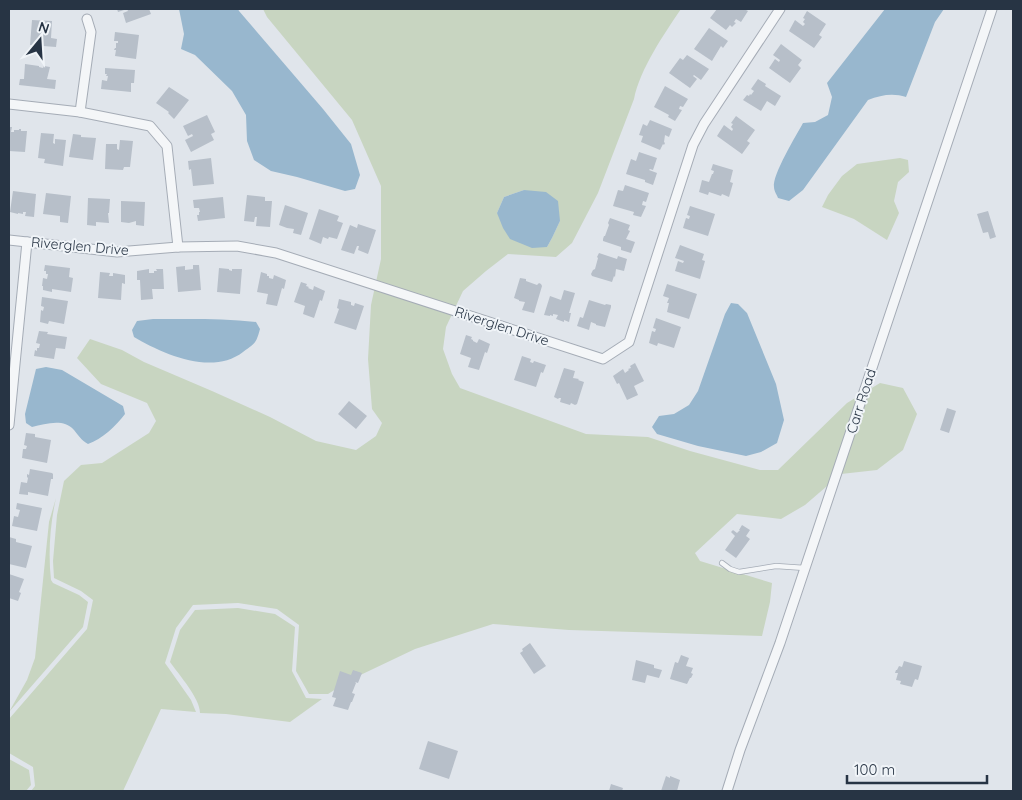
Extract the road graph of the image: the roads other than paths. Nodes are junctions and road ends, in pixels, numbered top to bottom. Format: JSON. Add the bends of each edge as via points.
{"nodes":[{"id":1,"x":780,"y":9,"type":"edge"},
{"id":2,"x":992,"y":9,"type":"edge"},
{"id":3,"x":87,"y":19,"type":"dead end"},
{"id":4,"x":9,"y":104,"type":"edge"},
{"id":5,"x":80,"y":112,"type":"junction"},
{"id":6,"x":9,"y":240,"type":"edge"},
{"id":7,"x":28,"y":242,"type":"junction"},
{"id":8,"x":178,"y":247,"type":"junction"},
{"id":9,"x":9,"y":425,"type":"edge"},
{"id":10,"x":722,"y":563,"type":"dead end"},
{"id":11,"x":805,"y":568,"type":"junction"},
{"id":12,"x":726,"y":791,"type":"edge"}],
"edges":[{"from":1,"to":8,"type":"street","name":"Riverglen Drive","via":[[692,145],[629,342],[603,358],[276,253],[237,246]]},
{"from":2,"to":11,"type":"street","name":"Carr Road"},
{"from":3,"to":5,"type":"street","via":[[91,32]]},
{"from":4,"to":5,"type":"street"},
{"from":5,"to":8,"type":"street","via":[[150,126],[167,146]]},
{"from":6,"to":7,"type":"street","name":"Riverglen Drive"},
{"from":7,"to":8,"type":"street","name":"Riverglen Drive","via":[[117,252]]},
{"from":7,"to":9,"type":"street"},
{"from":10,"to":11,"type":"lane","via":[[739,572],[776,566]]},
{"from":11,"to":12,"type":"street","name":"Carr Road"}]}
